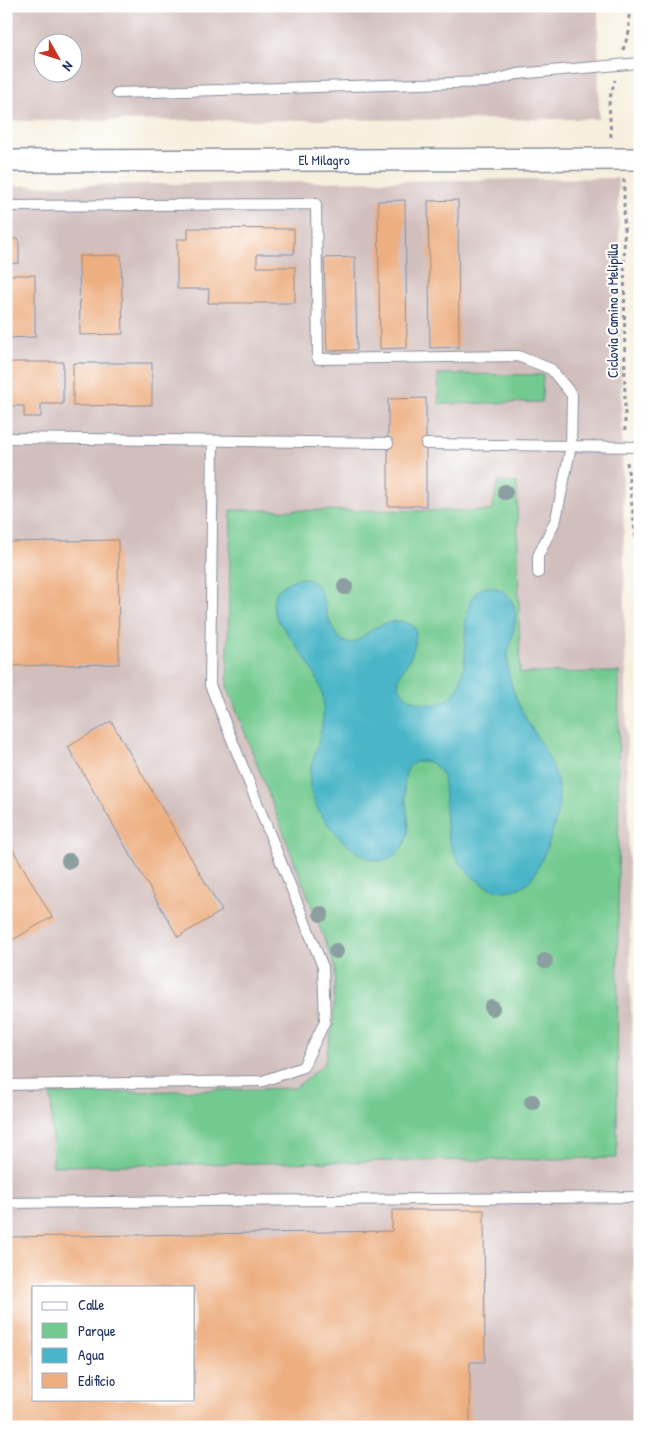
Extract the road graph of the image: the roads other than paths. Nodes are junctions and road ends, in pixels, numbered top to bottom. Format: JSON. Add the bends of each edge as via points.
{"nodes":[{"id":1,"x":640,"y":63,"type":"edge"},
{"id":2,"x":117,"y":93,"type":"dead end"},
{"id":3,"x":630,"y":159,"type":"edge"},
{"id":4,"x":6,"y":162,"type":"edge"},
{"id":5,"x":6,"y":206,"type":"edge"},
{"id":6,"x":6,"y":438,"type":"edge"},
{"id":7,"x":213,"y":441,"type":"junction"},
{"id":8,"x":388,"y":443,"type":"dead end"},
{"id":9,"x":426,"y":444,"type":"dead end"},
{"id":10,"x":571,"y":446,"type":"junction"},
{"id":11,"x":640,"y":447,"type":"edge"},
{"id":12,"x":538,"y":573,"type":"dead end"},
{"id":13,"x":6,"y":1085,"type":"edge"},
{"id":14,"x":640,"y":1197,"type":"edge"},
{"id":15,"x":6,"y":1203,"type":"edge"}],
"edges":[{"from":1,"to":2,"type":"lane","via":[[517,74],[488,82]]},
{"from":3,"to":4,"type":"street","name":"El Milagro"},
{"from":5,"to":10,"type":"lane","via":[[316,204],[318,359],[518,356],[551,369],[572,395]]},
{"from":6,"to":7,"type":"lane"},
{"from":7,"to":8,"type":"lane"},
{"from":7,"to":13,"type":"lane","via":[[210,685],[323,967],[325,1021],[303,1067],[263,1081]]},
{"from":9,"to":10,"type":"lane"},
{"from":10,"to":11,"type":"lane"},
{"from":10,"to":12,"type":"lane","via":[[556,519],[538,556]]},
{"from":14,"to":15,"type":"lane"}]}
